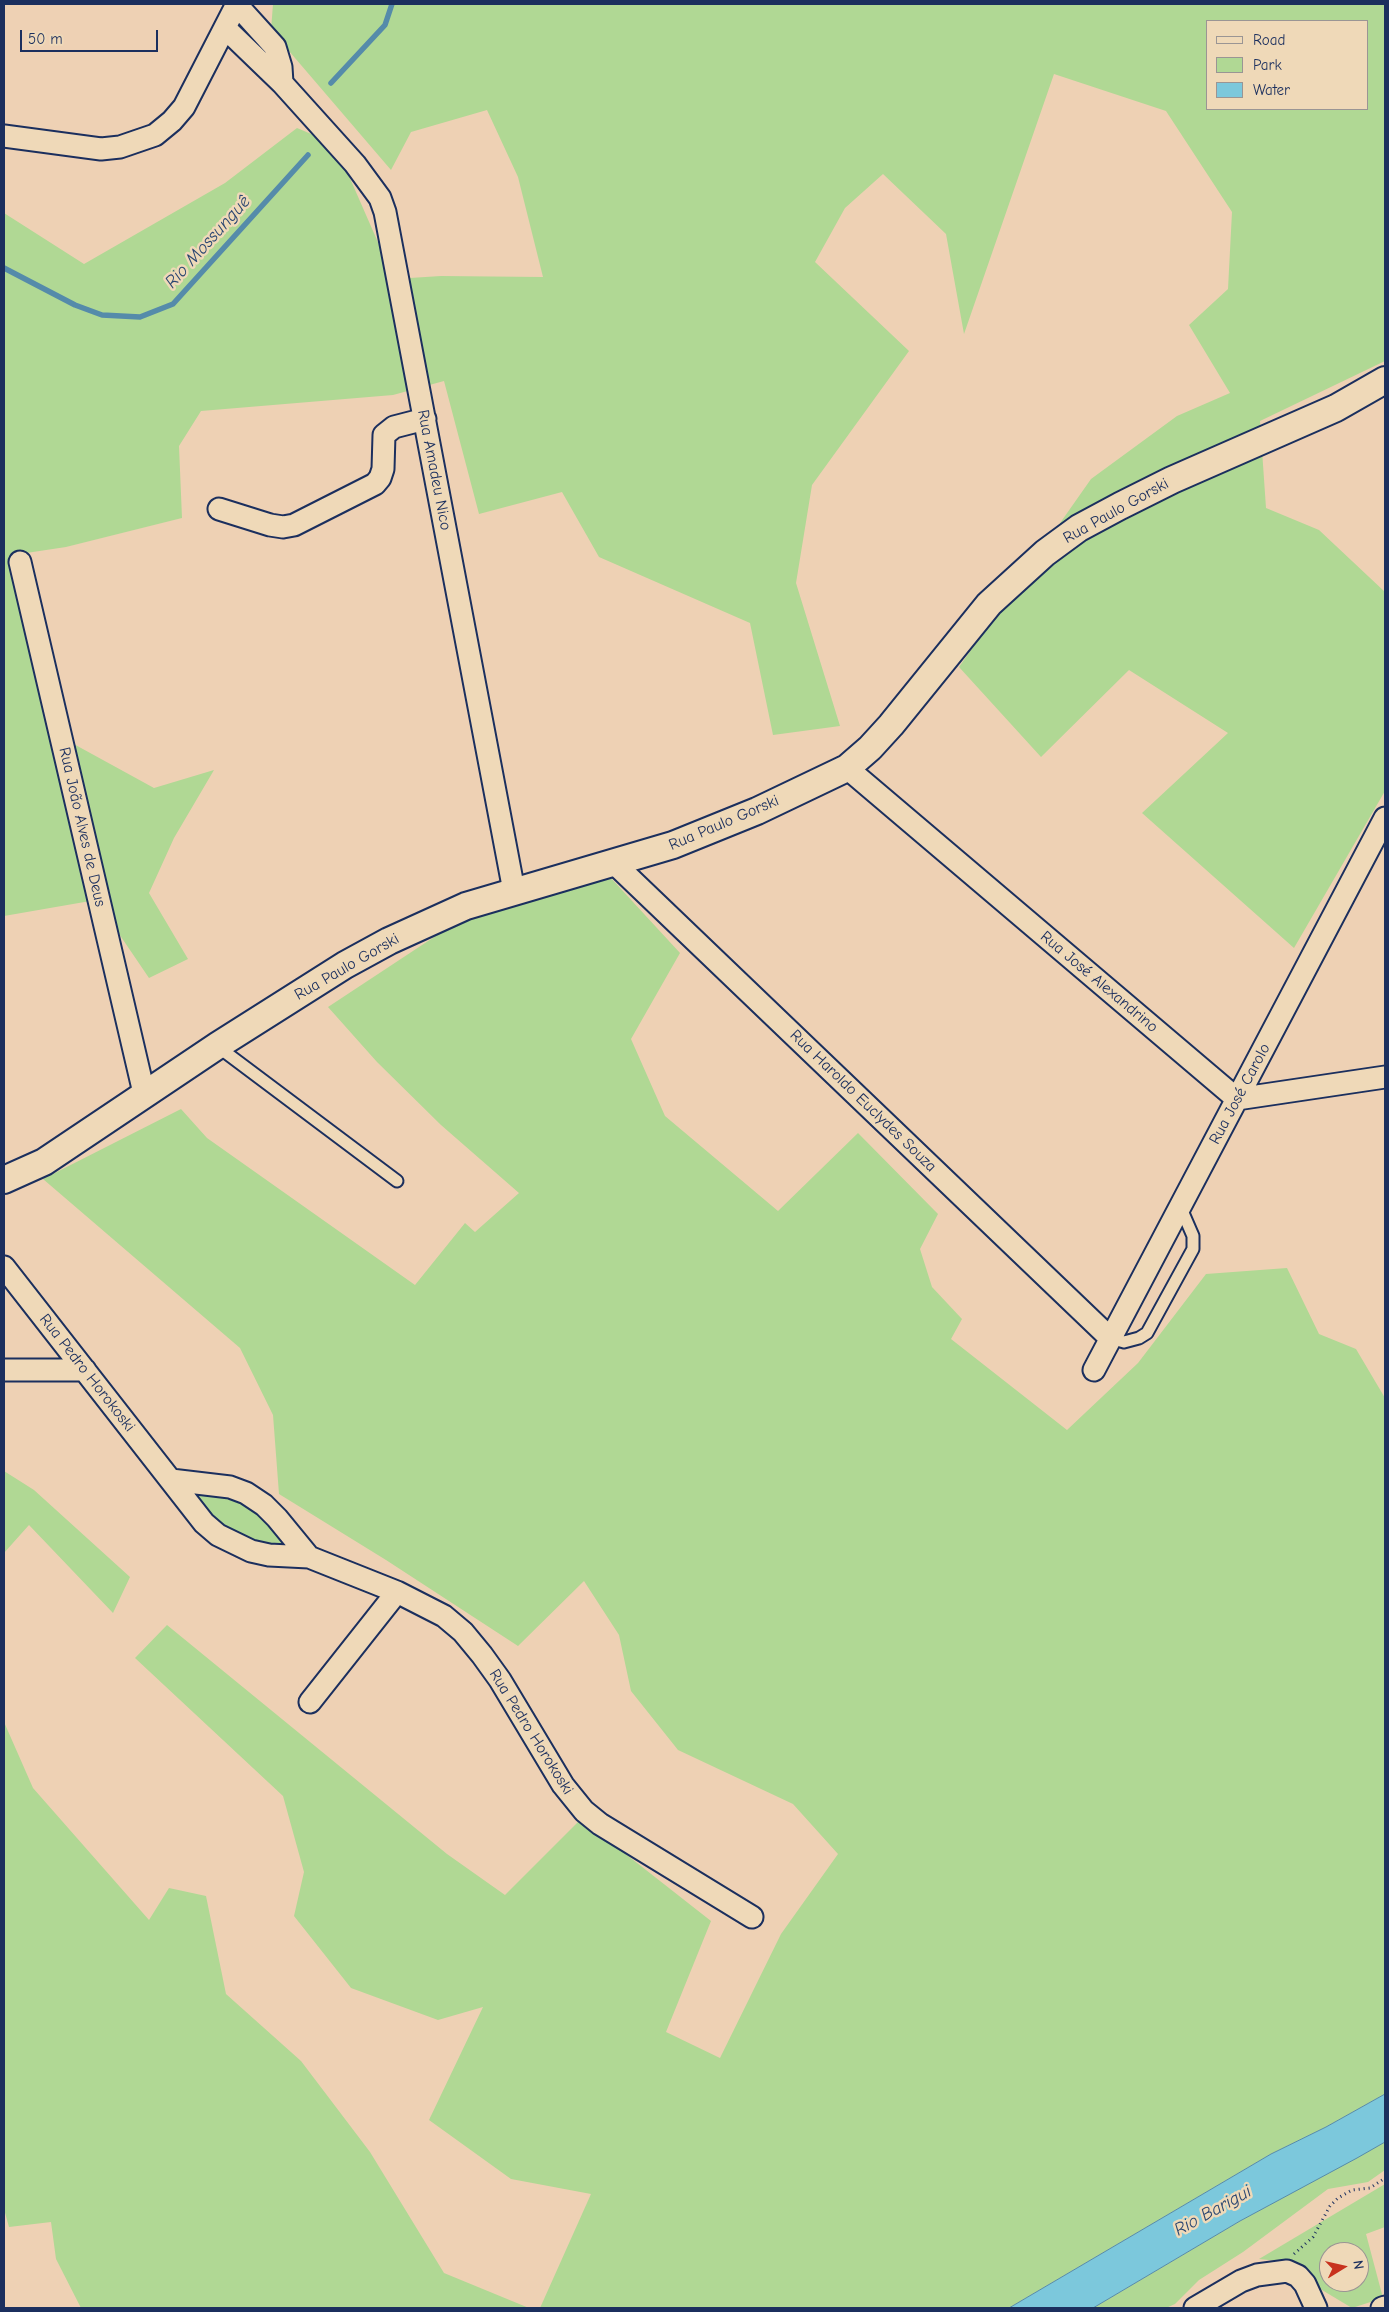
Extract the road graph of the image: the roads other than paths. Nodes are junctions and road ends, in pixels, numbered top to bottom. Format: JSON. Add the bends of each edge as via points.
{"nodes":[{"id":1,"x":237,"y":4,"type":"edge"},
{"id":2,"x":225,"y":28,"type":"junction"},
{"id":3,"x":282,"y":83,"type":"junction"},
{"id":4,"x":4,"y":136,"type":"edge"},
{"id":5,"x":1385,"y":380,"type":"edge"},
{"id":6,"x":425,"y":419,"type":"junction"},
{"id":7,"x":218,"y":509,"type":"dead end"},
{"id":8,"x":20,"y":562,"type":"dead end"},
{"id":9,"x":847,"y":768,"type":"junction"},
{"id":10,"x":1385,"y":818,"type":"edge"},
{"id":11,"x":615,"y":864,"type":"junction"},
{"id":12,"x":514,"y":891,"type":"junction"},
{"id":13,"x":217,"y":1046,"type":"junction"},
{"id":14,"x":1385,"y":1077,"type":"edge"},
{"id":15,"x":144,"y":1093,"type":"junction"},
{"id":16,"x":1237,"y":1099,"type":"junction"},
{"id":17,"x":5,"y":1174,"type":"edge"},
{"id":18,"x":397,"y":1181,"type":"dead end"},
{"id":19,"x":1180,"y":1206,"type":"junction"},
{"id":20,"x":4,"y":1266,"type":"edge"},
{"id":21,"x":1110,"y":1338,"type":"junction"},
{"id":22,"x":4,"y":1370,"type":"edge"},
{"id":23,"x":85,"y":1370,"type":"junction"},
{"id":24,"x":1094,"y":1370,"type":"dead end"},
{"id":25,"x":171,"y":1480,"type":"junction"},
{"id":26,"x":309,"y":1557,"type":"junction"},
{"id":27,"x":397,"y":1592,"type":"junction"},
{"id":28,"x":310,"y":1702,"type":"dead end"},
{"id":29,"x":752,"y":1916,"type":"dead end"},
{"id":30,"x":1320,"y":2305,"type":"edge"},
{"id":31,"x":1195,"y":2308,"type":"edge"}],
"edges":[{"from":1,"to":2,"type":"street"},
{"from":1,"to":3,"type":"street","via":[[275,47]]},
{"from":2,"to":3,"type":"street","name":"Rua Amadeu Nico"},
{"from":2,"to":4,"type":"street","via":[[184,106],[155,135],[120,147],[101,148]]},
{"from":3,"to":6,"type":"street","name":"Rua Amadeu Nico","via":[[355,164],[380,198],[389,227]]},
{"from":5,"to":9,"type":"street","name":"Rua Paulo Gorski","via":[[1327,412],[1181,476],[1079,528],[1015,578],[989,604],[891,725]]},
{"from":6,"to":7,"type":"street","via":[[394,427],[384,435],[383,469],[375,484],[294,525],[270,525]]},
{"from":6,"to":12,"type":"street","name":"Rua Amadeu Nico"},
{"from":8,"to":15,"type":"street","name":"Rua João Alves de Deus"},
{"from":9,"to":11,"type":"street","name":"Rua Paulo Gorski","via":[[758,811]]},
{"from":9,"to":16,"type":"street","name":"Rua José Alexandrino"},
{"from":10,"to":16,"type":"street","name":"Rua José Carolo"},
{"from":11,"to":12,"type":"street","name":"Rua Paulo Gorski"},
{"from":11,"to":21,"type":"street","name":"Rua Haroldo Euclydes Souza"},
{"from":12,"to":13,"type":"street","name":"Rua Paulo Gorski","via":[[466,906],[389,941]]},
{"from":13,"to":15,"type":"street","name":"Rua Paulo Gorski"},
{"from":13,"to":18,"type":"lane"},
{"from":14,"to":16,"type":"street"},
{"from":15,"to":17,"type":"street","name":"Rua Paulo Gorski","via":[[44,1162]]},
{"from":16,"to":19,"type":"street","name":"Rua José Carolo"},
{"from":19,"to":21,"type":"street","name":"Rua José Carolo"},
{"from":19,"to":21,"type":"lane","via":[[1193,1236],[1193,1249],[1147,1333],[1124,1342]]},
{"from":20,"to":23,"type":"street","name":"Rua Pedro Horokoski"},
{"from":21,"to":24,"type":"street","name":"Rua José Carolo"},
{"from":22,"to":23,"type":"street"},
{"from":23,"to":25,"type":"street","name":"Rua Pedro Horokoski"},
{"from":25,"to":26,"type":"street","name":"Rua Pedro Horokoski","via":[[230,1487],[264,1504]]},
{"from":25,"to":26,"type":"street","name":"Rua Pedro Horokoski","via":[[204,1523],[235,1545],[269,1555]]},
{"from":26,"to":27,"type":"street","name":"Rua Pedro Horokoski"},
{"from":27,"to":28,"type":"street"},
{"from":27,"to":29,"type":"street","name":"Rua Pedro Horokoski","via":[[444,1616],[463,1632],[500,1680],[563,1785],[584,1811],[600,1824]]},
{"from":30,"to":31,"type":"street","via":[[1298,2276],[1287,2271],[1274,2271],[1241,2281]]}]}
